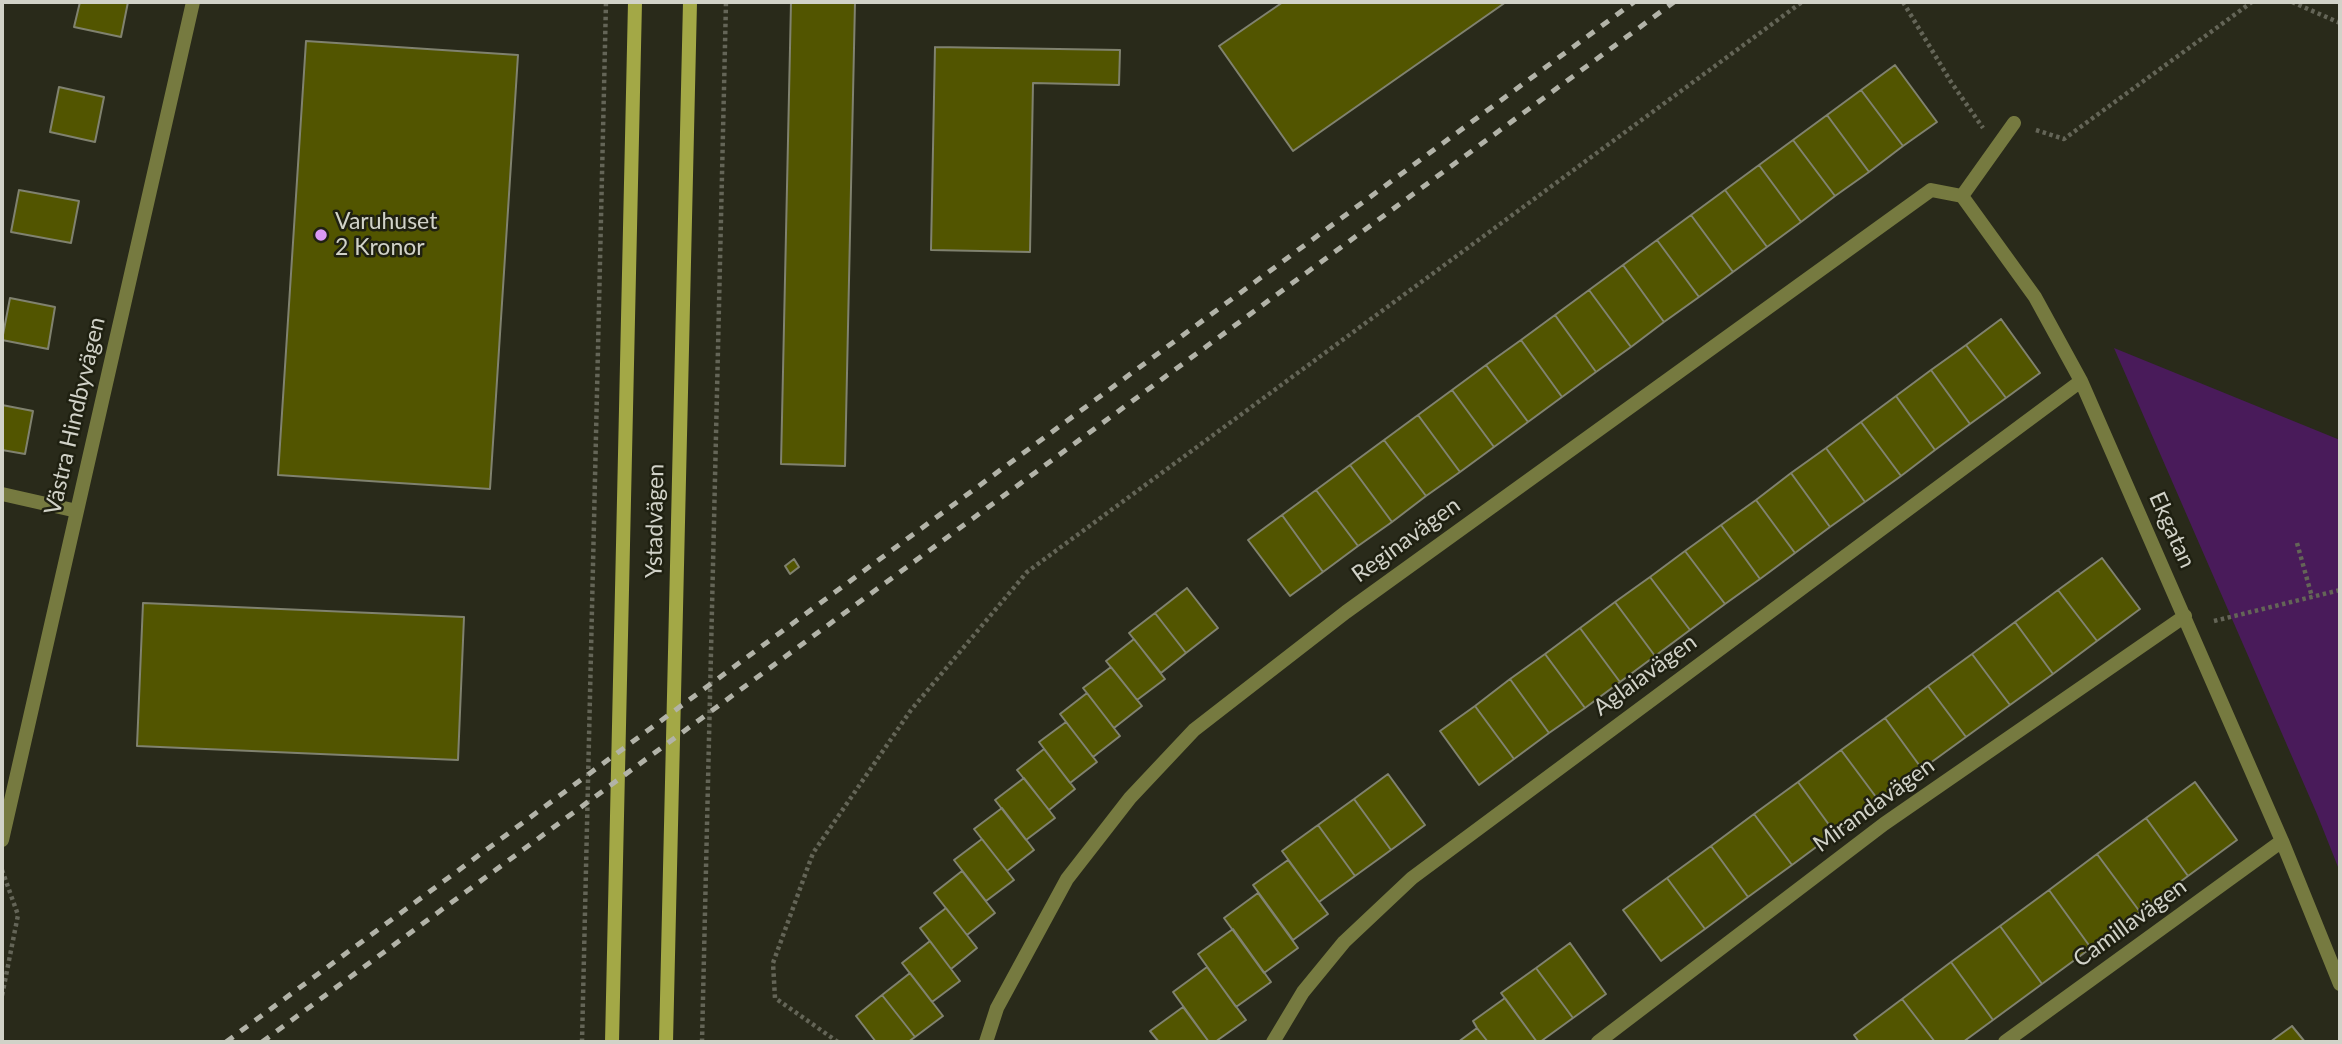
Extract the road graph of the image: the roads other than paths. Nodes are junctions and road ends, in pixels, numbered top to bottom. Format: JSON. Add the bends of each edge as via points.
{"nodes":[{"id":1,"x":193,"y":2,"type":"edge"},
{"id":2,"x":635,"y":2,"type":"edge"},
{"id":3,"x":690,"y":2,"type":"edge"},
{"id":4,"x":2014,"y":123,"type":"road end"},
{"id":5,"x":1962,"y":196,"type":"junction"},
{"id":6,"x":2081,"y":381,"type":"junction"},
{"id":7,"x":2,"y":494,"type":"edge"},
{"id":8,"x":77,"y":510,"type":"junction"},
{"id":9,"x":2185,"y":616,"type":"junction"},
{"id":10,"x":2,"y":840,"type":"edge"},
{"id":11,"x":2282,"y":841,"type":"junction"},
{"id":12,"x":2340,"y":984,"type":"edge"},
{"id":13,"x":612,"y":1042,"type":"edge"},
{"id":14,"x":666,"y":1042,"type":"edge"},
{"id":15,"x":986,"y":1042,"type":"edge"},
{"id":16,"x":1273,"y":1042,"type":"edge"},
{"id":17,"x":1598,"y":1042,"type":"edge"},
{"id":18,"x":2005,"y":1042,"type":"edge"}],
"edges":[{"from":1,"to":8,"type":"street","name":"Västra Hindbyvägen"},
{"from":2,"to":13,"type":"main road","name":"Ystadvägen"},
{"from":3,"to":14,"type":"main road","name":"Ystadvägen"},
{"from":4,"to":5,"type":"street"},
{"from":5,"to":6,"type":"street","name":"Ekgatan","via":[[2035,298]]},
{"from":5,"to":15,"type":"street","name":"Reginavägen","via":[[1930,190],[1346,612],[1194,730],[1130,798],[1067,878],[997,1008]]},
{"from":6,"to":9,"type":"street","name":"Ekgatan"},
{"from":6,"to":16,"type":"street","name":"Aglaiavägen","via":[[1412,878],[1344,942],[1303,992]]},
{"from":7,"to":8,"type":"street"},
{"from":8,"to":10,"type":"street","name":"Västra Hindbyvägen"},
{"from":9,"to":11,"type":"street","name":"Ekgatan"},
{"from":9,"to":17,"type":"street","name":"Mirandavägen","via":[[1884,824]]},
{"from":11,"to":12,"type":"street","name":"Ekgatan"},
{"from":11,"to":18,"type":"street","name":"Camillavägen"}]}
